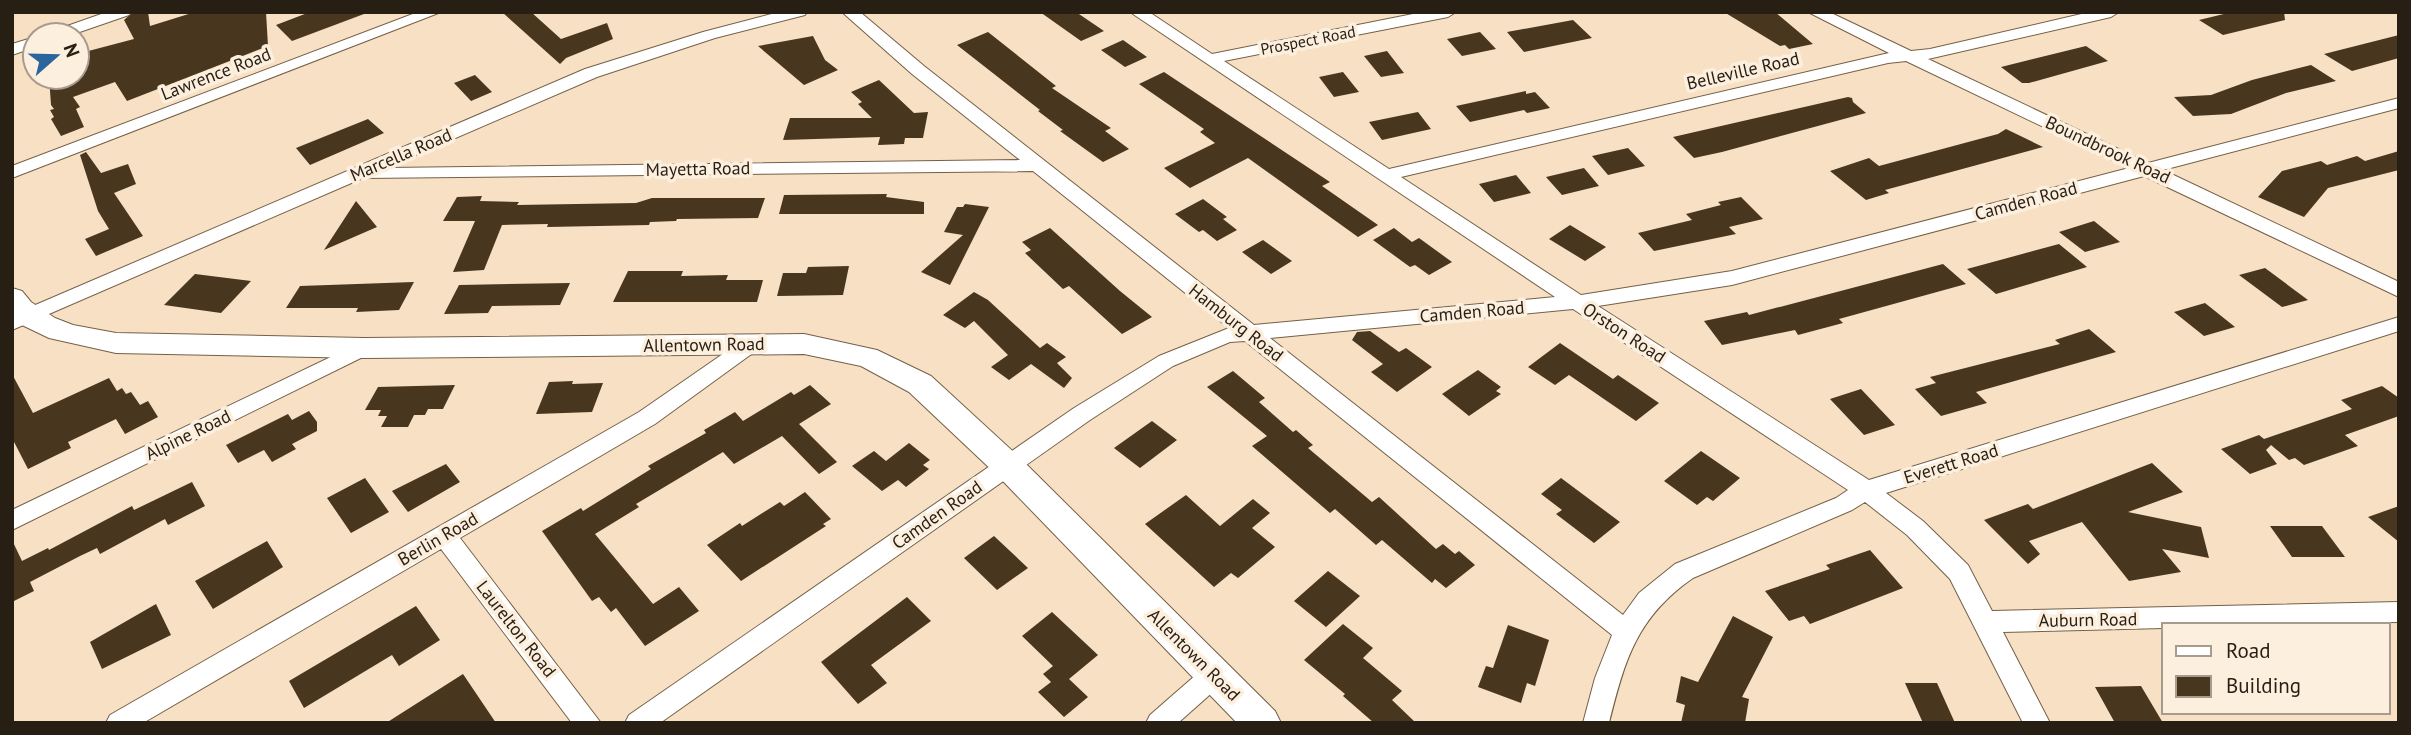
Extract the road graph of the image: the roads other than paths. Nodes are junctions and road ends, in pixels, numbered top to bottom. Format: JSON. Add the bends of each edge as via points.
{"nodes":[{"id":1,"x":122,"y":12,"type":"edge"},
{"id":2,"x":433,"y":12,"type":"edge"},
{"id":3,"x":799,"y":12,"type":"edge"},
{"id":4,"x":850,"y":12,"type":"edge"},
{"id":5,"x":1138,"y":12,"type":"edge"},
{"id":6,"x":1448,"y":12,"type":"edge"},
{"id":7,"x":1816,"y":12,"type":"edge"},
{"id":8,"x":2111,"y":12,"type":"edge"},
{"id":9,"x":91,"y":23,"type":"edge"},
{"id":10,"x":1908,"y":56,"type":"junction"},
{"id":11,"x":1209,"y":59,"type":"junction"},
{"id":12,"x":2399,"y":103,"type":"edge"},
{"id":13,"x":1038,"y":165,"type":"junction"},
{"id":14,"x":2150,"y":169,"type":"junction"},
{"id":15,"x":12,"y":172,"type":"edge"},
{"id":16,"x":358,"y":174,"type":"junction"},
{"id":17,"x":1387,"y":175,"type":"junction"},
{"id":18,"x":2399,"y":290,"type":"edge"},
{"id":19,"x":1577,"y":302,"type":"junction"},
{"id":20,"x":18,"y":312,"type":"edge"},
{"id":21,"x":2399,"y":324,"type":"edge"},
{"id":22,"x":1248,"y":332,"type":"junction"},
{"id":23,"x":750,"y":345,"type":"junction"},
{"id":24,"x":364,"y":348,"type":"junction"},
{"id":25,"x":1009,"y":466,"type":"junction"},
{"id":26,"x":1867,"y":490,"type":"junction"},
{"id":27,"x":12,"y":521,"type":"edge"},
{"id":28,"x":444,"y":536,"type":"junction"},
{"id":29,"x":2399,"y":612,"type":"edge"},
{"id":30,"x":1987,"y":622,"type":"junction"},
{"id":31,"x":1625,"y":631,"type":"junction"},
{"id":32,"x":1213,"y":675,"type":"junction"},
{"id":33,"x":119,"y":723,"type":"edge"},
{"id":34,"x":588,"y":723,"type":"edge"},
{"id":35,"x":638,"y":723,"type":"edge"},
{"id":36,"x":1159,"y":723,"type":"edge"},
{"id":37,"x":1262,"y":723,"type":"edge"},
{"id":38,"x":1597,"y":723,"type":"edge"},
{"id":39,"x":2037,"y":723,"type":"edge"}],
"edges":[{"from":1,"to":9,"type":"street"},
{"from":2,"to":15,"type":"street","name":"Lawrence Road"},
{"from":3,"to":16,"type":"street","name":"Marcella Road","via":[[591,72]]},
{"from":4,"to":13,"type":"street","name":"Hamburg Road"},
{"from":5,"to":11,"type":"street","name":"Orston Road"},
{"from":6,"to":11,"type":"street","name":"Prospect Road"},
{"from":7,"to":10,"type":"street","name":"Boundbrook Road"},
{"from":8,"to":10,"type":"street","name":"Belleville Road"},
{"from":10,"to":14,"type":"street","name":"Boundbrook Road"},
{"from":10,"to":17,"type":"street","name":"Belleville Road"},
{"from":11,"to":17,"type":"street","name":"Orston Road"},
{"from":12,"to":14,"type":"street","name":"Camden Road"},
{"from":13,"to":16,"type":"street","name":"Mayetta Road"},
{"from":13,"to":22,"type":"street","name":"Hamburg Road"},
{"from":14,"to":18,"type":"street","name":"Boundbrook Road"},
{"from":14,"to":19,"type":"street","name":"Camden Road","via":[[1732,278]]},
{"from":16,"to":20,"type":"street","name":"Marcella Road"},
{"from":17,"to":19,"type":"street","name":"Orston Road"},
{"from":19,"to":22,"type":"street","name":"Camden Road"},
{"from":19,"to":26,"type":"street","name":"Orston Road"},
{"from":20,"to":24,"type":"street","name":"Allentown Road","via":[[79,337],[116,343]]},
{"from":21,"to":26,"type":"street","name":"Everett Road"},
{"from":22,"to":25,"type":"street","name":"Camden Road","via":[[1227,335],[1166,361]]},
{"from":22,"to":31,"type":"street","name":"Hamburg Road"},
{"from":23,"to":24,"type":"street","name":"Allentown Road"},
{"from":23,"to":25,"type":"street","name":"Allentown Road","via":[[804,344],[836,349],[895,369],[919,384]]},
{"from":23,"to":28,"type":"street","name":"Berlin Road","via":[[647,418]]},
{"from":24,"to":27,"type":"street","name":"Alpine Road"},
{"from":25,"to":32,"type":"street","name":"Allentown Road"},
{"from":25,"to":35,"type":"street","name":"Camden Road"},
{"from":26,"to":30,"type":"street","name":"Orston Road","via":[[1915,528],[1959,572]]},
{"from":26,"to":31,"type":"street","name":"Everett Road","via":[[1677,575],[1645,601]]},
{"from":28,"to":33,"type":"street","name":"Berlin Road"},
{"from":28,"to":34,"type":"street","name":"Laurelton Road"},
{"from":29,"to":30,"type":"street","name":"Auburn Road"},
{"from":30,"to":39,"type":"street","name":"Orston Road"},
{"from":31,"to":38,"type":"street","name":"Everett Road","via":[[1609,671]]},
{"from":32,"to":36,"type":"street"},
{"from":32,"to":37,"type":"street","name":"Allentown Road"}]}
